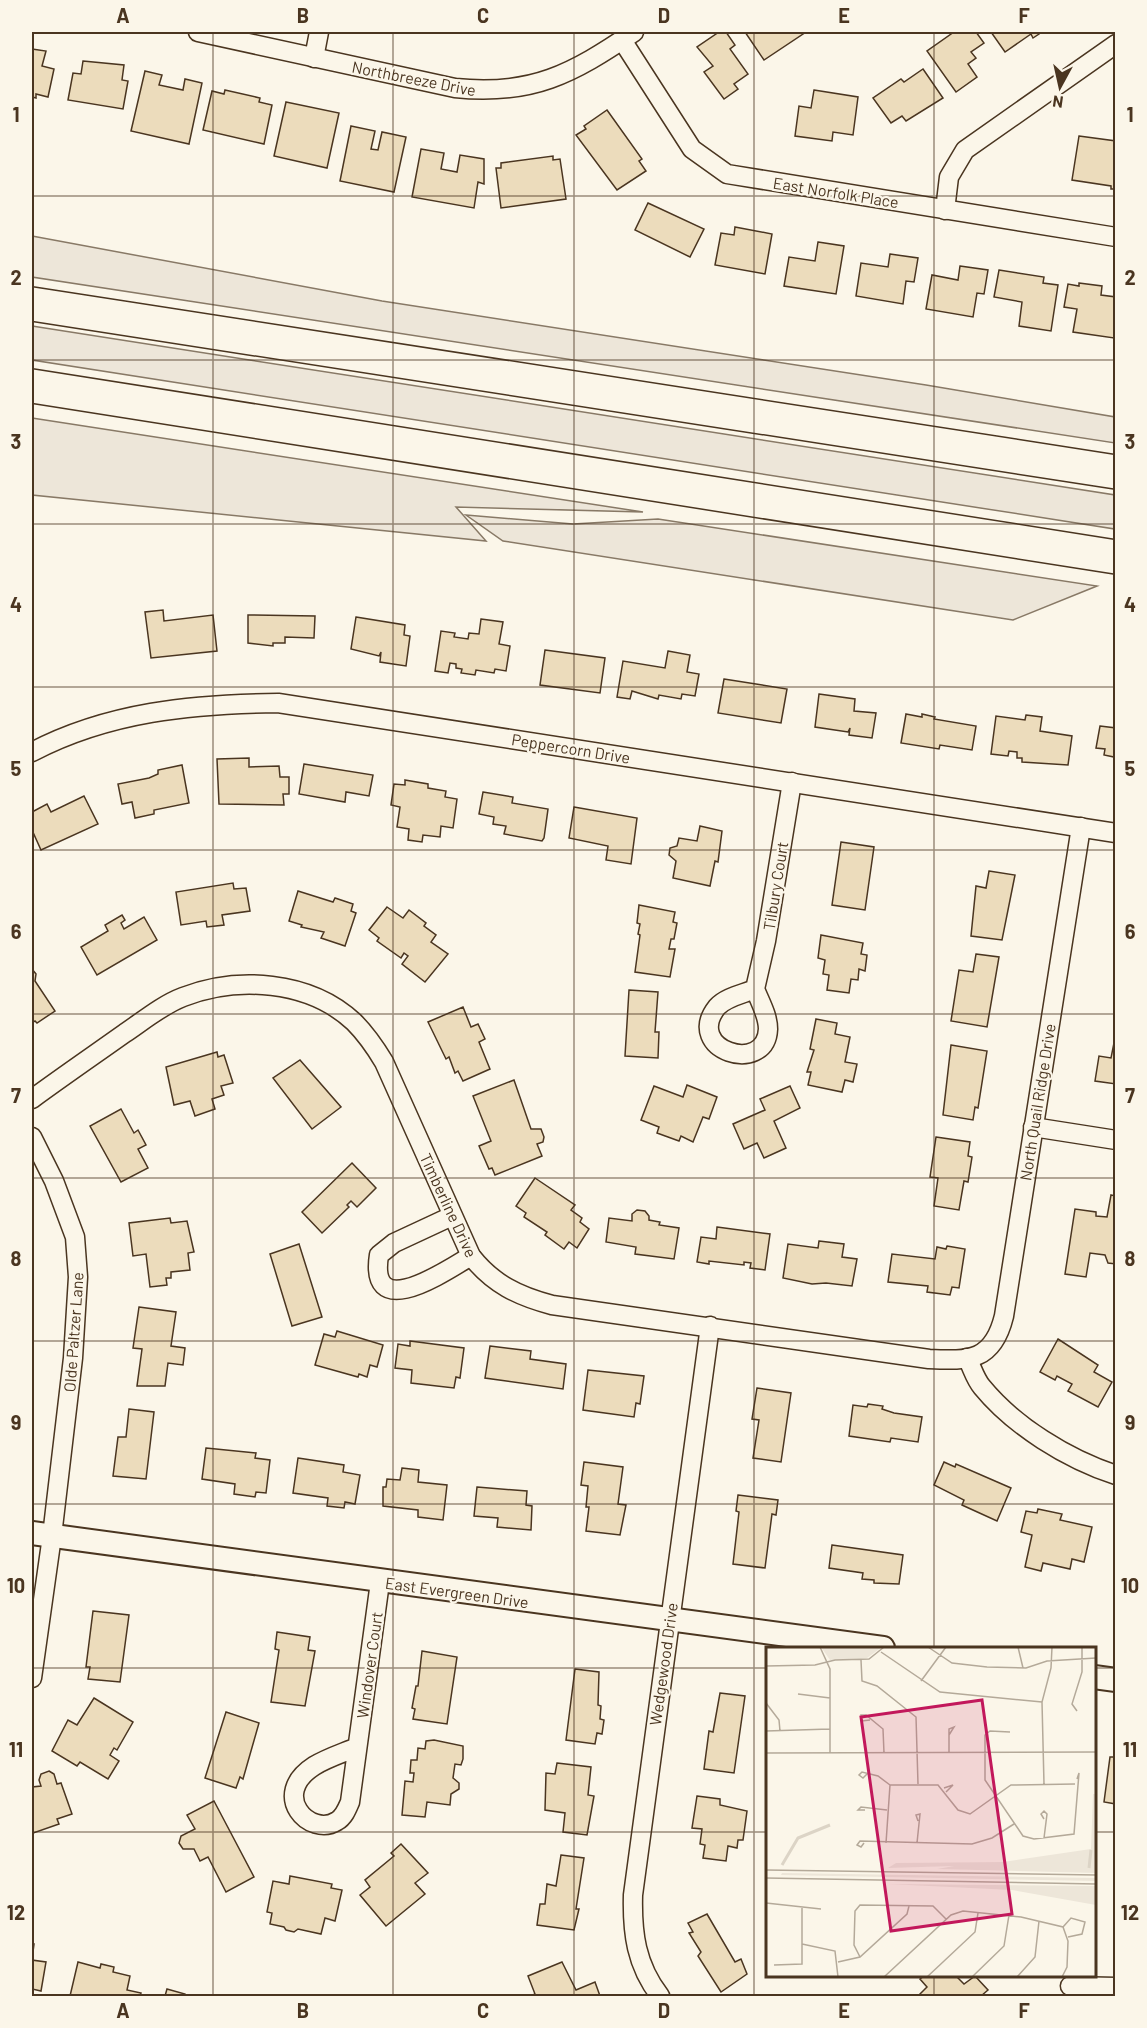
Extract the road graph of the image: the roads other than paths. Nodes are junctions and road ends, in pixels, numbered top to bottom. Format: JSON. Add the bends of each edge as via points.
{"nodes":[{"id":1,"x":198,"y":32,"type":"edge"},
{"id":2,"x":319,"y":32,"type":"edge"},
{"id":3,"x":628,"y":36,"type":"edge"},
{"id":4,"x":1116,"y":44,"type":"edge"},
{"id":5,"x":314,"y":58,"type":"junction"},
{"id":6,"x":945,"y":210,"type":"junction"},
{"id":7,"x":1116,"y":237,"type":"edge"},
{"id":8,"x":32,"y":304,"type":"edge"},
{"id":9,"x":32,"y":386,"type":"edge"},
{"id":10,"x":1116,"y":472,"type":"edge"},
{"id":11,"x":1116,"y":557,"type":"edge"},
{"id":12,"x":32,"y":752,"type":"edge"},
{"id":13,"x":792,"y":782,"type":"junction"},
{"id":14,"x":1081,"y":827,"type":"junction"},
{"id":15,"x":1116,"y":833,"type":"edge"},
{"id":16,"x":755,"y":989,"type":"dead end"},
{"id":17,"x":32,"y":1099,"type":"edge"},
{"id":18,"x":1033,"y":1127,"type":"junction"},
{"id":19,"x":32,"y":1137,"type":"edge"},
{"id":20,"x":1116,"y":1140,"type":"edge"},
{"id":21,"x":452,"y":1216,"type":"junction"},
{"id":22,"x":471,"y":1256,"type":"junction"},
{"id":23,"x":710,"y":1326,"type":"junction"},
{"id":24,"x":967,"y":1358,"type":"junction"},
{"id":25,"x":1116,"y":1475,"type":"edge"},
{"id":26,"x":42,"y":1535,"type":"edge"},
{"id":27,"x":380,"y":1582,"type":"junction"},
{"id":28,"x":669,"y":1619,"type":"junction"},
{"id":29,"x":877,"y":1647,"type":"edge"},
{"id":30,"x":1096,"y":1677,"type":"edge"},
{"id":31,"x":32,"y":1678,"type":"edge"},
{"id":32,"x":1116,"y":1680,"type":"edge"},
{"id":33,"x":357,"y":1748,"type":"dead end"},
{"id":34,"x":1068,"y":1986,"type":"edge"},
{"id":35,"x":1116,"y":1987,"type":"edge"},
{"id":36,"x":660,"y":1996,"type":"edge"}],
"edges":[{"from":1,"to":5,"type":"street","name":"Northbreeze Drive"},
{"from":2,"to":5,"type":"street"},
{"from":3,"to":5,"type":"street","name":"Northbreeze Drive","via":[[571,72],[544,82],[493,90],[455,88]]},
{"from":3,"to":6,"type":"street","name":"East Norfolk Place","via":[[692,148],[727,174]]},
{"from":4,"to":6,"type":"street","via":[[965,150],[949,177]]},
{"from":6,"to":7,"type":"street","name":"East Norfolk Place"},
{"from":8,"to":10,"type":"highway"},
{"from":9,"to":11,"type":"highway"},
{"from":12,"to":13,"type":"street","name":"Peppercorn Drive","via":[[90,727],[135,715],[193,705],[278,703]]},
{"from":13,"to":14,"type":"street","name":"Peppercorn Drive"},
{"from":13,"to":16,"type":"street","name":"Tilbury Court"},
{"from":14,"to":15,"type":"street","name":"Peppercorn Drive"},
{"from":14,"to":18,"type":"street","name":"North Quail Ridge Drive"},
{"from":17,"to":21,"type":"street","name":"Timberline Drive","via":[[180,998],[238,984],[294,990],[352,1020],[369,1038],[384,1062]]},
{"from":18,"to":20,"type":"street"},
{"from":18,"to":24,"type":"street","name":"North Quail Ridge Drive","via":[[999,1335],[988,1350]]},
{"from":19,"to":26,"type":"street","name":"Olde Paltzer Lane","via":[[75,1237],[78,1277],[73,1358]]},
{"from":21,"to":22,"type":"street","name":"Timberline Drive"},
{"from":21,"to":22,"type":"street","via":[[394,1243],[379,1255],[379,1277],[394,1290],[406,1290]]},
{"from":22,"to":23,"type":"street","name":"Timberline Drive","via":[[500,1285],[524,1298]]},
{"from":23,"to":24,"type":"street","name":"Timberline Drive","via":[[928,1359]]},
{"from":23,"to":28,"type":"street","name":"Wedgewood Drive"},
{"from":24,"to":25,"type":"street","via":[[980,1384],[997,1404],[1066,1453]]},
{"from":26,"to":27,"type":"street","name":"East Evergreen Drive"},
{"from":26,"to":31,"type":"street","name":"Olde Paltzer Lane"},
{"from":27,"to":28,"type":"street","name":"East Evergreen Drive"},
{"from":27,"to":33,"type":"street","name":"Windover Court"},
{"from":28,"to":29,"type":"street","name":"East Evergreen Drive"},
{"from":28,"to":36,"type":"street","name":"Wedgewood Drive","via":[[633,1895],[638,1958]]},
{"from":30,"to":32,"type":"street"},
{"from":34,"to":35,"type":"street"}]}
